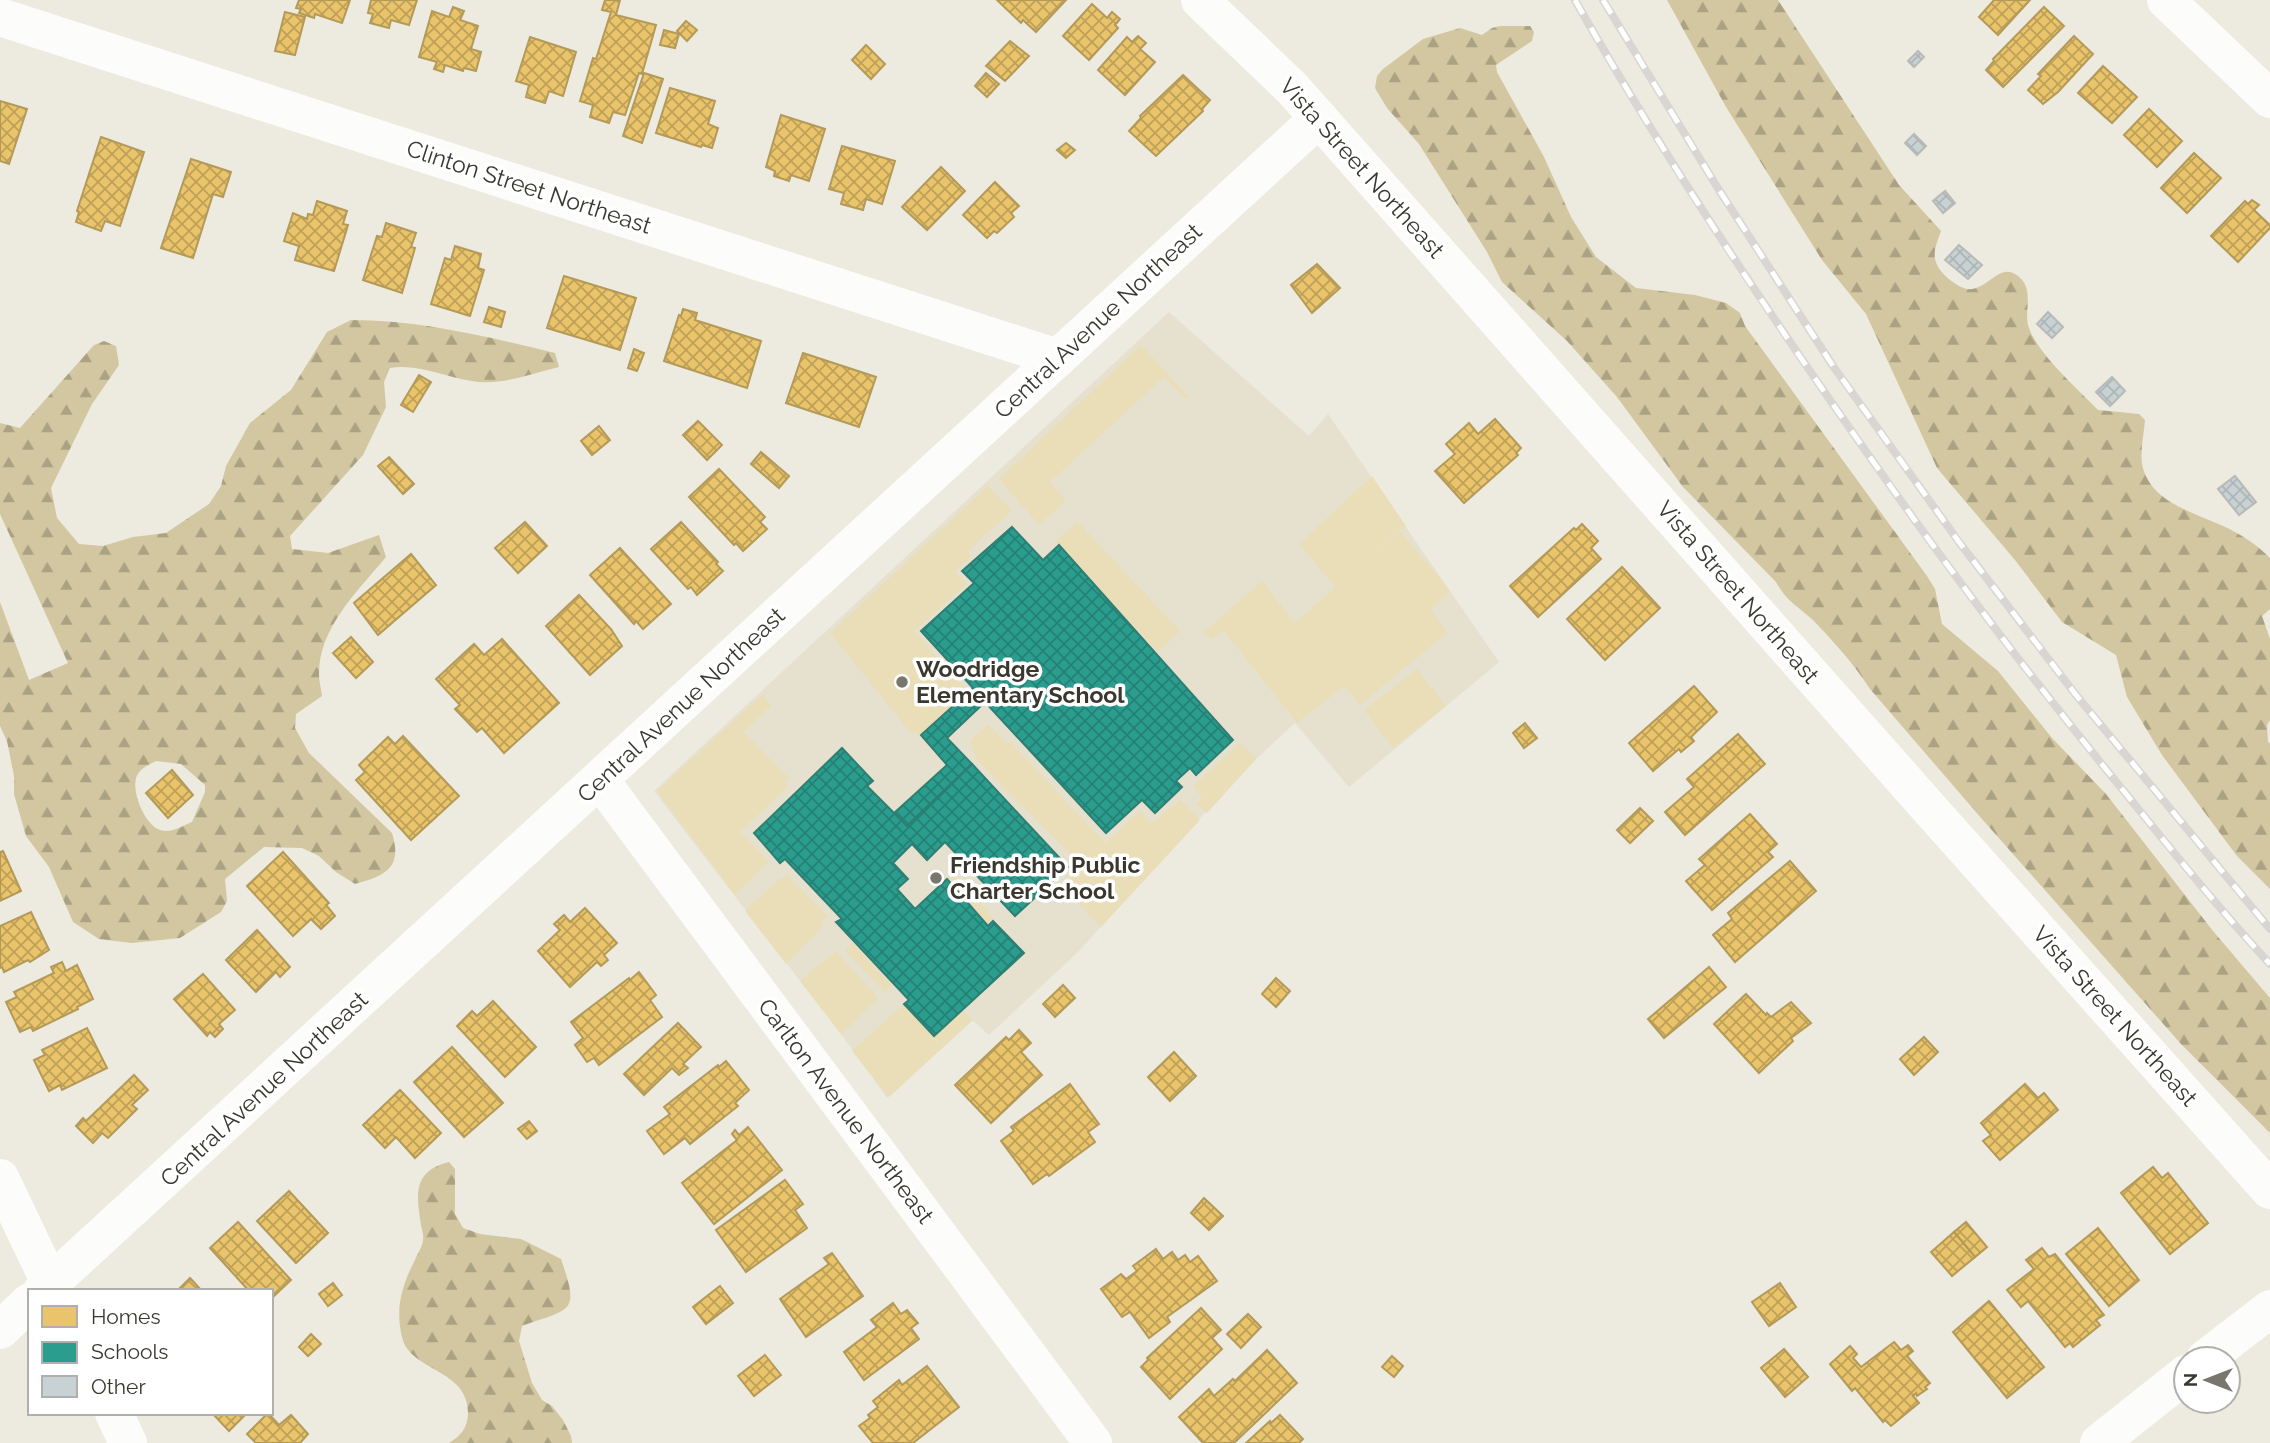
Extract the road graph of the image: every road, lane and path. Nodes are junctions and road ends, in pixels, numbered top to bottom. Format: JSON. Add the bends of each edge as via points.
{"nodes":[{"id":1,"x":1200,"y":0,"type":"edge"},
{"id":2,"x":2166,"y":0,"type":"edge"},
{"id":3,"x":0,"y":17,"type":"edge"},
{"id":4,"x":2270,"y":99,"type":"edge"},
{"id":5,"x":1319,"y":118,"type":"junction"},
{"id":6,"x":1059,"y":358,"type":"junction"},
{"id":7,"x":600,"y":780,"type":"junction"},
{"id":8,"x":0,"y":1178,"type":"edge"},
{"id":9,"x":2270,"y":1190,"type":"edge"},
{"id":10,"x":43,"y":1289,"type":"edge"},
{"id":11,"x":47,"y":1289,"type":"edge"},
{"id":12,"x":28,"y":1306,"type":"edge"},
{"id":13,"x":2270,"y":1308,"type":"edge"},
{"id":14,"x":0,"y":1330,"type":"edge"},
{"id":15,"x":2223,"y":1345,"type":"edge"},
{"id":16,"x":2172,"y":1385,"type":"edge"},
{"id":17,"x":115,"y":1415,"type":"edge"},
{"id":18,"x":128,"y":1443,"type":"edge"},
{"id":19,"x":1093,"y":1443,"type":"edge"},
{"id":20,"x":2099,"y":1443,"type":"edge"}],
"edges":[{"from":1,"to":5,"type":"street","name":"Vista Street Northeast"},
{"from":2,"to":4,"type":"street"},
{"from":3,"to":6,"type":"street","name":"Clinton Street Northeast"},
{"from":5,"to":6,"type":"street","name":"Central Avenue Northeast"},
{"from":5,"to":9,"type":"street","name":"Vista Street Northeast"},
{"from":6,"to":7,"type":"street","name":"Central Avenue Northeast"},
{"from":7,"to":11,"type":"street","name":"Central Avenue Northeast"},
{"from":7,"to":19,"type":"street","name":"Carlton Avenue Northeast"},
{"from":8,"to":10,"type":"street"},
{"from":12,"to":14,"type":"street","name":"Central Avenue Northeast"},
{"from":13,"to":15,"type":"street"},
{"from":16,"to":20,"type":"street"},
{"from":17,"to":18,"type":"street"}]}
